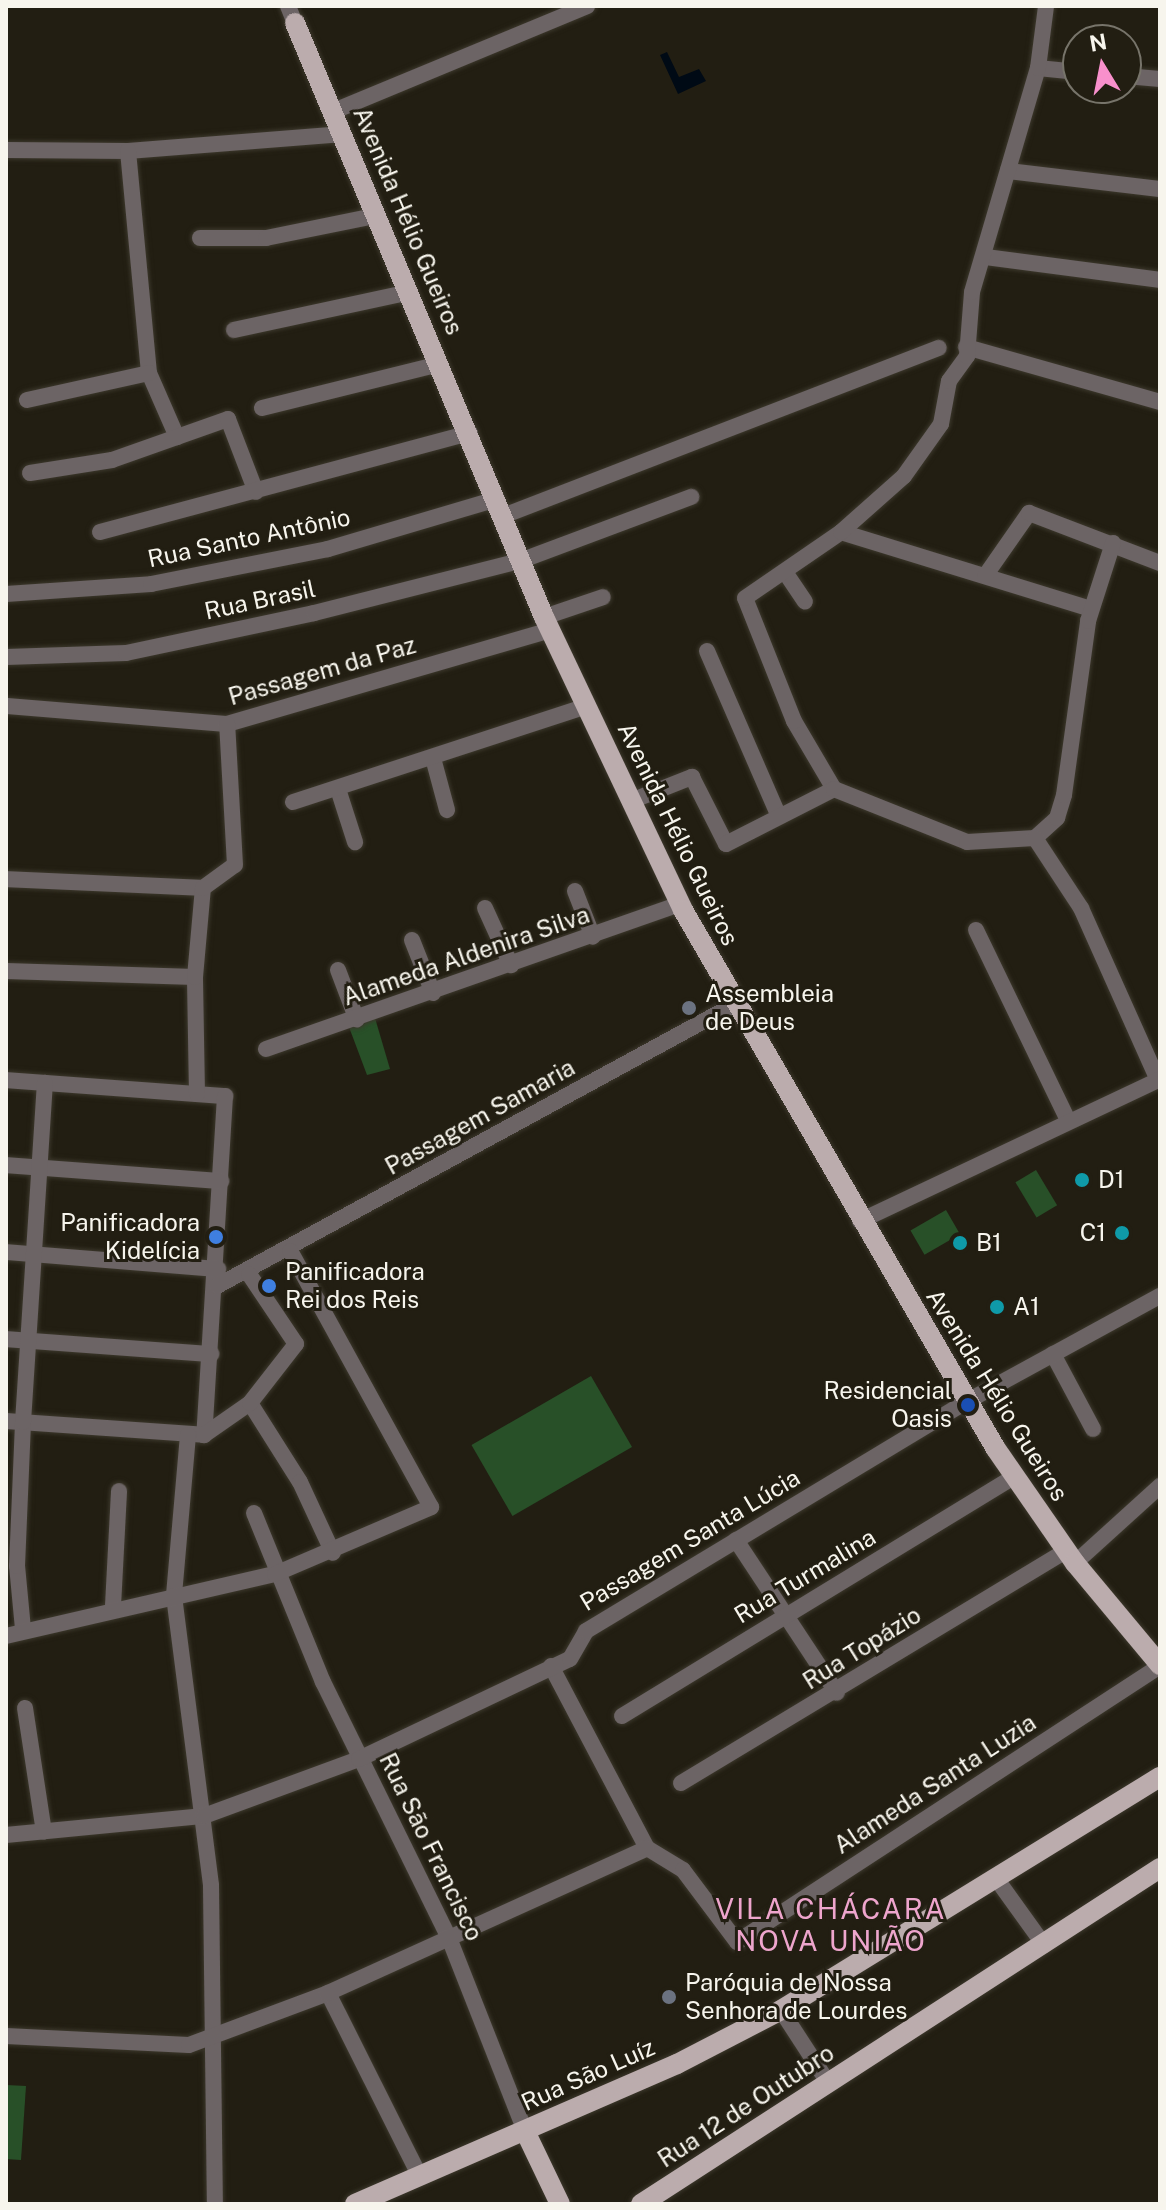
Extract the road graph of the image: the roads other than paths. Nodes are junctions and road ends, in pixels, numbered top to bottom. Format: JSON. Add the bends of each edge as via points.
{"nodes":[{"id":1,"x":587,"y":6,"type":"edge"},
{"id":2,"x":1046,"y":6,"type":"edge"},
{"id":3,"x":292,"y":14,"type":"edge"},
{"id":4,"x":1038,"y":68,"type":"junction"},
{"id":5,"x":1062,"y":70,"type":"edge"},
{"id":6,"x":334,"y":111,"type":"junction"},
{"id":7,"x":343,"y":134,"type":"junction"},
{"id":8,"x":6,"y":150,"type":"edge"},
{"id":9,"x":128,"y":151,"type":"junction"},
{"id":10,"x":1008,"y":171,"type":"junction"},
{"id":11,"x":1160,"y":189,"type":"edge"},
{"id":12,"x":374,"y":216,"type":"junction"},
{"id":13,"x":200,"y":238,"type":"dead end"},
{"id":14,"x":986,"y":257,"type":"junction"},
{"id":15,"x":1160,"y":280,"type":"edge"},
{"id":16,"x":405,"y":293,"type":"junction"},
{"id":17,"x":234,"y":330,"type":"dead end"},
{"id":18,"x":966,"y":347,"type":"junction"},
{"id":19,"x":939,"y":348,"type":"dead end"},
{"id":20,"x":440,"y":364,"type":"junction"},
{"id":21,"x":149,"y":373,"type":"junction"},
{"id":22,"x":27,"y":400,"type":"dead end"},
{"id":23,"x":1160,"y":402,"type":"edge"},
{"id":24,"x":262,"y":408,"type":"dead end"},
{"id":25,"x":470,"y":433,"type":"junction"},
{"id":26,"x":177,"y":437,"type":"junction"},
{"id":27,"x":30,"y":473,"type":"dead end"},
{"id":28,"x":256,"y":492,"type":"junction"},
{"id":29,"x":691,"y":497,"type":"dead end"},
{"id":30,"x":500,"y":508,"type":"junction"},
{"id":31,"x":100,"y":532,"type":"dead end"},
{"id":32,"x":841,"y":532,"type":"junction"},
{"id":33,"x":1113,"y":543,"type":"junction"},
{"id":34,"x":520,"y":561,"type":"junction"},
{"id":35,"x":1160,"y":563,"type":"edge"},
{"id":36,"x":985,"y":576,"type":"junction"},
{"id":37,"x":779,"y":578,"type":"junction"},
{"id":38,"x":6,"y":594,"type":"edge"},
{"id":39,"x":603,"y":597,"type":"dead end"},
{"id":40,"x":805,"y":602,"type":"dead end"},
{"id":41,"x":1091,"y":609,"type":"junction"},
{"id":42,"x":547,"y":623,"type":"junction"},
{"id":43,"x":707,"y":651,"type":"dead end"},
{"id":44,"x":6,"y":657,"type":"edge"},
{"id":45,"x":6,"y":706,"type":"edge"},
{"id":46,"x":586,"y":706,"type":"junction"},
{"id":47,"x":227,"y":724,"type":"junction"},
{"id":48,"x":433,"y":758,"type":"junction"},
{"id":49,"x":338,"y":789,"type":"junction"},
{"id":50,"x":834,"y":789,"type":"junction"},
{"id":51,"x":631,"y":801,"type":"junction"},
{"id":52,"x":293,"y":802,"type":"dead end"},
{"id":53,"x":447,"y":810,"type":"dead end"},
{"id":54,"x":778,"y":814,"type":"junction"},
{"id":55,"x":1035,"y":838,"type":"junction"},
{"id":56,"x":355,"y":842,"type":"dead end"},
{"id":57,"x":6,"y":879,"type":"edge"},
{"id":58,"x":203,"y":888,"type":"junction"},
{"id":59,"x":575,"y":891,"type":"dead end"},
{"id":60,"x":681,"y":904,"type":"junction"},
{"id":61,"x":485,"y":908,"type":"dead end"},
{"id":62,"x":976,"y":930,"type":"dead end"},
{"id":63,"x":593,"y":937,"type":"junction"},
{"id":64,"x":412,"y":940,"type":"dead end"},
{"id":65,"x":511,"y":965,"type":"junction"},
{"id":66,"x":338,"y":970,"type":"dead end"},
{"id":67,"x":6,"y":971,"type":"edge"},
{"id":68,"x":195,"y":977,"type":"junction"},
{"id":69,"x":433,"y":993,"type":"junction"},
{"id":70,"x":735,"y":1004,"type":"junction"},
{"id":71,"x":357,"y":1020,"type":"junction"},
{"id":72,"x":266,"y":1049,"type":"dead end"},
{"id":73,"x":1159,"y":1079,"type":"edge"},
{"id":74,"x":6,"y":1080,"type":"edge"},
{"id":75,"x":45,"y":1083,"type":"junction"},
{"id":76,"x":197,"y":1094,"type":"junction"},
{"id":77,"x":1069,"y":1122,"type":"junction"},
{"id":78,"x":6,"y":1165,"type":"edge"},
{"id":79,"x":39,"y":1167,"type":"junction"},
{"id":80,"x":221,"y":1181,"type":"junction"},
{"id":81,"x":860,"y":1221,"type":"junction"},
{"id":82,"x":290,"y":1251,"type":"junction"},
{"id":83,"x":6,"y":1252,"type":"edge"},
{"id":84,"x":32,"y":1254,"type":"junction"},
{"id":85,"x":218,"y":1269,"type":"junction"},
{"id":86,"x":249,"y":1274,"type":"junction"},
{"id":87,"x":217,"y":1286,"type":"junction"},
{"id":88,"x":1160,"y":1296,"type":"edge"},
{"id":89,"x":6,"y":1339,"type":"edge"},
{"id":90,"x":27,"y":1341,"type":"junction"},
{"id":91,"x":211,"y":1354,"type":"junction"},
{"id":92,"x":1053,"y":1354,"type":"junction"},
{"id":93,"x":966,"y":1402,"type":"junction"},
{"id":94,"x":250,"y":1403,"type":"junction"},
{"id":95,"x":15,"y":1421,"type":"edge"},
{"id":96,"x":1093,"y":1429,"type":"dead end"},
{"id":97,"x":196,"y":1435,"type":"junction"},
{"id":98,"x":1014,"y":1477,"type":"junction"},
{"id":99,"x":1160,"y":1486,"type":"edge"},
{"id":100,"x":119,"y":1491,"type":"dead end"},
{"id":101,"x":254,"y":1513,"type":"dead end"},
{"id":102,"x":736,"y":1540,"type":"junction"},
{"id":103,"x":333,"y":1553,"type":"junction"},
{"id":104,"x":1070,"y":1557,"type":"junction"},
{"id":105,"x":12,"y":1567,"type":"edge"},
{"id":106,"x":275,"y":1574,"type":"junction"},
{"id":107,"x":174,"y":1596,"type":"junction"},
{"id":108,"x":113,"y":1606,"type":"junction"},
{"id":109,"x":786,"y":1615,"type":"junction"},
{"id":110,"x":23,"y":1629,"type":"junction"},
{"id":111,"x":6,"y":1636,"type":"edge"},
{"id":112,"x":551,"y":1666,"type":"junction"},
{"id":113,"x":1160,"y":1666,"type":"edge"},
{"id":114,"x":837,"y":1693,"type":"junction"},
{"id":115,"x":25,"y":1708,"type":"dead end"},
{"id":116,"x":622,"y":1716,"type":"dead end"},
{"id":117,"x":359,"y":1759,"type":"junction"},
{"id":118,"x":1160,"y":1777,"type":"edge"},
{"id":119,"x":681,"y":1783,"type":"dead end"},
{"id":120,"x":204,"y":1816,"type":"junction"},
{"id":121,"x":44,"y":1832,"type":"junction"},
{"id":122,"x":6,"y":1835,"type":"edge"},
{"id":123,"x":647,"y":1848,"type":"junction"},
{"id":124,"x":1160,"y":1868,"type":"edge"},
{"id":125,"x":998,"y":1881,"type":"junction"},
{"id":126,"x":449,"y":1938,"type":"junction"},
{"id":127,"x":1044,"y":1945,"type":"junction"},
{"id":128,"x":328,"y":1993,"type":"junction"},
{"id":129,"x":781,"y":2010,"type":"junction"},
{"id":130,"x":6,"y":2036,"type":"edge"},
{"id":131,"x":214,"y":2037,"type":"junction"},
{"id":132,"x":829,"y":2084,"type":"junction"},
{"id":133,"x":525,"y":2131,"type":"junction"},
{"id":134,"x":419,"y":2175,"type":"junction"},
{"id":135,"x":215,"y":2204,"type":"edge"},
{"id":136,"x":355,"y":2204,"type":"edge"},
{"id":137,"x":560,"y":2204,"type":"edge"},
{"id":138,"x":641,"y":2204,"type":"edge"}],
"edges":[{"from":1,"to":6,"type":"street"},
{"from":2,"to":4,"type":"street"},
{"from":3,"to":6,"type":"main road","name":"Avenida Hélio Gueiros"},
{"from":4,"to":5,"type":"street"},
{"from":4,"to":10,"type":"street"},
{"from":6,"to":7,"type":"main road","name":"Avenida Hélio Gueiros"},
{"from":7,"to":9,"type":"street"},
{"from":7,"to":12,"type":"main road","name":"Avenida Hélio Gueiros"},
{"from":8,"to":9,"type":"street"},
{"from":9,"to":21,"type":"street"},
{"from":10,"to":11,"type":"street"},
{"from":10,"to":14,"type":"street"},
{"from":12,"to":13,"type":"street","via":[[266,238]]},
{"from":12,"to":16,"type":"main road","name":"Avenida Hélio Gueiros"},
{"from":14,"to":15,"type":"street"},
{"from":14,"to":18,"type":"street"},
{"from":16,"to":17,"type":"street"},
{"from":16,"to":20,"type":"main road","name":"Avenida Hélio Gueiros"},
{"from":18,"to":23,"type":"street"},
{"from":18,"to":32,"type":"street","via":[[931,441]]},
{"from":19,"to":30,"type":"street","name":"Rua Santo Antônio"},
{"from":20,"to":24,"type":"street"},
{"from":20,"to":25,"type":"main road","name":"Avenida Hélio Gueiros"},
{"from":21,"to":22,"type":"street"},
{"from":21,"to":26,"type":"street"},
{"from":25,"to":28,"type":"street"},
{"from":25,"to":30,"type":"main road","name":"Avenida Hélio Gueiros"},
{"from":26,"to":27,"type":"street","via":[[112,460]]},
{"from":26,"to":28,"type":"street","via":[[228,419]]},
{"from":28,"to":31,"type":"street"},
{"from":29,"to":34,"type":"street","name":"Rua Brasil"},
{"from":30,"to":34,"type":"main road","name":"Avenida Hélio Gueiros"},
{"from":30,"to":38,"type":"street","name":"Rua Santo Antônio","via":[[151,584]]},
{"from":32,"to":36,"type":"street"},
{"from":32,"to":37,"type":"street"},
{"from":33,"to":35,"type":"street"},
{"from":33,"to":36,"type":"street","via":[[1029,513]]},
{"from":33,"to":41,"type":"street"},
{"from":34,"to":42,"type":"main road","name":"Avenida Hélio Gueiros"},
{"from":34,"to":44,"type":"street","name":"Rua Brasil","via":[[126,653]]},
{"from":36,"to":41,"type":"street"},
{"from":37,"to":40,"type":"street"},
{"from":37,"to":50,"type":"street","via":[[748,594],[746,607],[812,757]]},
{"from":39,"to":42,"type":"street","name":"Passagem da Paz"},
{"from":41,"to":55,"type":"street","via":[[1078,726],[1057,818]]},
{"from":42,"to":46,"type":"main road","name":"Avenida Hélio Gueiros"},
{"from":42,"to":47,"type":"street","name":"Passagem da Paz"},
{"from":43,"to":54,"type":"street"},
{"from":45,"to":47,"type":"street","name":"Passagem da Paz"},
{"from":46,"to":48,"type":"street"},
{"from":46,"to":51,"type":"main road","name":"Avenida Hélio Gueiros"},
{"from":47,"to":58,"type":"street","via":[[235,865]]},
{"from":48,"to":49,"type":"street"},
{"from":48,"to":53,"type":"street"},
{"from":49,"to":52,"type":"street"},
{"from":49,"to":56,"type":"street"},
{"from":50,"to":54,"type":"street"},
{"from":50,"to":55,"type":"street","via":[[967,842]]},
{"from":51,"to":54,"type":"street","via":[[692,777],[726,844]]},
{"from":51,"to":60,"type":"main road","name":"Avenida Hélio Gueiros"},
{"from":55,"to":73,"type":"street","via":[[1081,908]]},
{"from":57,"to":58,"type":"street"},
{"from":58,"to":68,"type":"street"},
{"from":59,"to":63,"type":"street"},
{"from":60,"to":63,"type":"street","name":"Alameda Aldenira Silva"},
{"from":60,"to":70,"type":"main road","name":"Avenida Hélio Gueiros"},
{"from":61,"to":65,"type":"street"},
{"from":62,"to":77,"type":"street"},
{"from":63,"to":65,"type":"street","name":"Alameda Aldenira Silva"},
{"from":64,"to":69,"type":"street"},
{"from":65,"to":69,"type":"street","name":"Alameda Aldenira Silva"},
{"from":66,"to":71,"type":"street"},
{"from":67,"to":68,"type":"street"},
{"from":68,"to":76,"type":"street"},
{"from":69,"to":71,"type":"street","name":"Alameda Aldenira Silva"},
{"from":70,"to":81,"type":"main road","name":"Avenida Hélio Gueiros"},
{"from":70,"to":82,"type":"street","name":"Passagem Samaria"},
{"from":71,"to":72,"type":"street","name":"Alameda Aldenira Silva"},
{"from":73,"to":77,"type":"street"},
{"from":74,"to":75,"type":"street"},
{"from":75,"to":76,"type":"street"},
{"from":75,"to":79,"type":"street"},
{"from":76,"to":80,"type":"street","via":[[229,1103]]},
{"from":77,"to":81,"type":"street"},
{"from":78,"to":79,"type":"street"},
{"from":79,"to":80,"type":"street"},
{"from":79,"to":84,"type":"street"},
{"from":80,"to":85,"type":"street"},
{"from":81,"to":93,"type":"main road","name":"Avenida Hélio Gueiros"},
{"from":82,"to":86,"type":"street","name":"Passagem Samaria"},
{"from":82,"to":103,"type":"street","via":[[431,1507]]},
{"from":83,"to":84,"type":"street"},
{"from":84,"to":85,"type":"street"},
{"from":84,"to":90,"type":"street"},
{"from":85,"to":87,"type":"street"},
{"from":86,"to":87,"type":"street","name":"Passagem Samaria"},
{"from":86,"to":94,"type":"street","via":[[296,1344]]},
{"from":87,"to":91,"type":"street"},
{"from":88,"to":92,"type":"street","name":"Passagem Santa Lúcia"},
{"from":89,"to":90,"type":"street"},
{"from":90,"to":91,"type":"street"},
{"from":90,"to":95,"type":"street"},
{"from":91,"to":97,"type":"street"},
{"from":92,"to":93,"type":"street","name":"Passagem Santa Lúcia"},
{"from":92,"to":96,"type":"street"},
{"from":93,"to":98,"type":"main road","name":"Avenida Hélio Gueiros"},
{"from":93,"to":102,"type":"street","name":"Passagem Santa Lúcia"},
{"from":94,"to":97,"type":"street"},
{"from":94,"to":103,"type":"street","via":[[283,1449]]},
{"from":95,"to":97,"type":"street"},
{"from":95,"to":105,"type":"street"},
{"from":97,"to":107,"type":"street"},
{"from":98,"to":104,"type":"main road","name":"Avenida Hélio Gueiros"},
{"from":98,"to":109,"type":"street","name":"Rua Turmalina"},
{"from":99,"to":104,"type":"street","name":"Rua Topázio"},
{"from":100,"to":108,"type":"street"},
{"from":101,"to":106,"type":"street","name":"Rua São Francisco"},
{"from":102,"to":109,"type":"street"},
{"from":102,"to":112,"type":"street","name":"Passagem Santa Lúcia","via":[[586,1631],[574,1656]]},
{"from":103,"to":106,"type":"street"},
{"from":104,"to":113,"type":"main road","name":"Avenida Hélio Gueiros"},
{"from":104,"to":114,"type":"street","name":"Rua Topázio"},
{"from":105,"to":110,"type":"street"},
{"from":106,"to":107,"type":"street"},
{"from":106,"to":117,"type":"street","name":"Rua São Francisco"},
{"from":107,"to":108,"type":"street"},
{"from":107,"to":120,"type":"street"},
{"from":108,"to":110,"type":"street"},
{"from":109,"to":114,"type":"street"},
{"from":109,"to":116,"type":"street","name":"Rua Turmalina"},
{"from":110,"to":111,"type":"street"},
{"from":112,"to":117,"type":"street","name":"Passagem Santa Lúcia"},
{"from":112,"to":123,"type":"street"},
{"from":113,"to":123,"type":"street","name":"Alameda Santa Luzia","via":[[737,1942],[683,1870]]},
{"from":114,"to":119,"type":"street","name":"Rua Topázio"},
{"from":115,"to":121,"type":"street"},
{"from":117,"to":120,"type":"street","name":"Passagem Santa Lúcia"},
{"from":117,"to":126,"type":"street","name":"Rua São Francisco"},
{"from":118,"to":125,"type":"main road","name":"Rua São Luíz"},
{"from":120,"to":121,"type":"street","name":"Passagem Santa Lúcia"},
{"from":120,"to":131,"type":"street"},
{"from":121,"to":122,"type":"street","name":"Passagem Santa Lúcia"},
{"from":123,"to":126,"type":"street"},
{"from":124,"to":127,"type":"main road","name":"Rua 12 de Outubro"},
{"from":125,"to":127,"type":"street"},
{"from":125,"to":129,"type":"main road","name":"Rua São Luíz"},
{"from":126,"to":128,"type":"street"},
{"from":126,"to":133,"type":"street","name":"Rua São Francisco"},
{"from":127,"to":132,"type":"main road","name":"Rua 12 de Outubro"},
{"from":128,"to":131,"type":"street"},
{"from":128,"to":134,"type":"street"},
{"from":129,"to":132,"type":"street"},
{"from":129,"to":133,"type":"main road","name":"Rua São Luíz"},
{"from":130,"to":131,"type":"street","via":[[162,2046]]},
{"from":131,"to":135,"type":"street"},
{"from":132,"to":138,"type":"main road","name":"Rua 12 de Outubro"},
{"from":133,"to":134,"type":"main road","name":"Rua São Luíz"},
{"from":133,"to":137,"type":"main road","name":"Rua São Francisco"},
{"from":134,"to":136,"type":"main road","name":"Rua São Luíz"}]}
